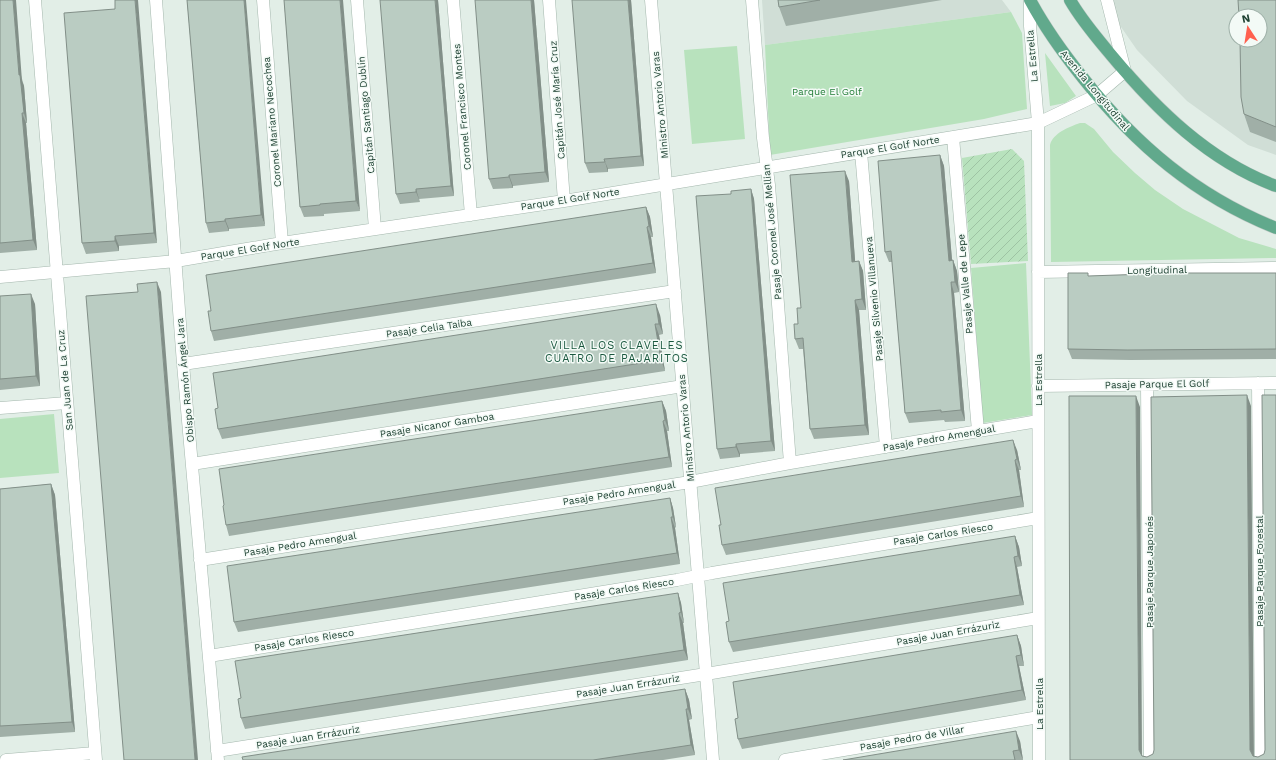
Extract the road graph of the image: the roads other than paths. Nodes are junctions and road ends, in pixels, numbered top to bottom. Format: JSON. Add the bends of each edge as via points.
{"nodes":[{"id":1,"x":35,"y":0,"type":"edge"},
{"id":2,"x":156,"y":0,"type":"edge"},
{"id":3,"x":263,"y":0,"type":"edge"},
{"id":4,"x":357,"y":0,"type":"edge"},
{"id":5,"x":454,"y":0,"type":"edge"},
{"id":6,"x":549,"y":0,"type":"edge"},
{"id":7,"x":651,"y":0,"type":"edge"},
{"id":8,"x":752,"y":0,"type":"edge"},
{"id":9,"x":1030,"y":0,"type":"edge"},
{"id":10,"x":1070,"y":0,"type":"edge"},
{"id":11,"x":1106,"y":0,"type":"edge"},
{"id":12,"x":1125,"y":72,"type":"junction"},
{"id":13,"x":1097,"y":95,"type":"junction"},
{"id":14,"x":1038,"y":123,"type":"junction"},
{"id":15,"x":953,"y":137,"type":"junction"},
{"id":16,"x":861,"y":152,"type":"junction"},
{"id":17,"x":767,"y":167,"type":"junction"},
{"id":18,"x":666,"y":184,"type":"junction"},
{"id":19,"x":1276,"y":186,"type":"edge"},
{"id":20,"x":564,"y":201,"type":"junction"},
{"id":21,"x":471,"y":215,"type":"junction"},
{"id":22,"x":1276,"y":228,"type":"edge"},
{"id":23,"x":375,"y":229,"type":"junction"},
{"id":24,"x":282,"y":243,"type":"junction"},
{"id":25,"x":176,"y":261,"type":"junction"},
{"id":26,"x":1276,"y":268,"type":"edge"},
{"id":27,"x":57,"y":272,"type":"junction"},
{"id":28,"x":1038,"y":272,"type":"junction"},
{"id":29,"x":0,"y":277,"type":"edge"},
{"id":30,"x":675,"y":291,"type":"junction"},
{"id":31,"x":183,"y":364,"type":"junction"},
{"id":32,"x":1258,"y":383,"type":"junction"},
{"id":33,"x":1276,"y":383,"type":"edge"},
{"id":34,"x":1147,"y":385,"type":"junction"},
{"id":35,"x":682,"y":386,"type":"junction"},
{"id":36,"x":1038,"y":386,"type":"junction"},
{"id":37,"x":67,"y":403,"type":"junction"},
{"id":38,"x":0,"y":408,"type":"edge"},
{"id":39,"x":1038,"y":421,"type":"junction"},
{"id":40,"x":978,"y":431,"type":"junction"},
{"id":41,"x":886,"y":447,"type":"junction"},
{"id":42,"x":790,"y":463,"type":"junction"},
{"id":43,"x":192,"y":464,"type":"junction"},
{"id":44,"x":690,"y":482,"type":"junction"},
{"id":45,"x":1038,"y":518,"type":"junction"},
{"id":46,"x":200,"y":560,"type":"junction"},
{"id":47,"x":698,"y":576,"type":"junction"},
{"id":48,"x":1038,"y":618,"type":"junction"},
{"id":49,"x":209,"y":656,"type":"junction"},
{"id":50,"x":706,"y":674,"type":"junction"},
{"id":51,"x":1039,"y":717,"type":"junction"},
{"id":52,"x":96,"y":756,"type":"edge"},
{"id":53,"x":218,"y":756,"type":"edge"},
{"id":54,"x":6,"y":760,"type":"edge"},
{"id":55,"x":713,"y":760,"type":"edge"},
{"id":56,"x":785,"y":760,"type":"edge"},
{"id":57,"x":1039,"y":760,"type":"edge"},
{"id":58,"x":1150,"y":760,"type":"edge"},
{"id":59,"x":1261,"y":760,"type":"edge"}],
"edges":[{"from":1,"to":27,"type":"street","name":"San Juan de La Cruz"},
{"from":2,"to":25,"type":"street","name":"Obispo Ramón Ángel Jara"},
{"from":3,"to":24,"type":"street","name":"Coronel Mariano Necochea"},
{"from":4,"to":23,"type":"street","name":"Capitán Santiago Dublín"},
{"from":5,"to":21,"type":"street","name":"Coronel Francisco Montes"},
{"from":6,"to":20,"type":"street","name":"Capitán José María Cruz"},
{"from":7,"to":18,"type":"street","name":"Ministro Antorio Varas"},
{"from":8,"to":17,"type":"street","name":"Pasaje Coronel José Mellian"},
{"from":9,"to":13,"type":"main road","name":"Avenida Longitudinal","via":[[1056,42]]},
{"from":9,"to":14,"type":"street","name":"La Estrella"},
{"from":10,"to":12,"type":"main road"},
{"from":11,"to":12,"type":"street"},
{"from":12,"to":13,"type":"street","name":"Parque El Golf Norte"},
{"from":12,"to":19,"type":"main road","via":[[1188,136],[1244,172]]},
{"from":13,"to":14,"type":"street","name":"Parque El Golf Norte"},
{"from":13,"to":22,"type":"main road","name":"Avenida Longitudinal","via":[[1139,141],[1180,176],[1224,204]]},
{"from":14,"to":15,"type":"street","name":"Parque El Golf Norte"},
{"from":14,"to":28,"type":"street","name":"La Estrella"},
{"from":15,"to":16,"type":"street","name":"Parque El Golf Norte"},
{"from":15,"to":40,"type":"street","name":"Pasaje Valle de Lepe"},
{"from":16,"to":17,"type":"street","name":"Parque El Golf Norte"},
{"from":16,"to":41,"type":"street","name":"Pasaje Silvenio Villanueva"},
{"from":17,"to":18,"type":"street","name":"Parque El Golf Norte"},
{"from":17,"to":42,"type":"street","name":"Pasaje Coronel José Mellian"},
{"from":18,"to":20,"type":"street","name":"Parque El Golf Norte"},
{"from":18,"to":30,"type":"street","name":"Ministro Antorio Varas"},
{"from":20,"to":21,"type":"street","name":"Parque El Golf Norte"},
{"from":21,"to":23,"type":"street","name":"Parque El Golf Norte"},
{"from":23,"to":24,"type":"street","name":"Parque El Golf Norte"},
{"from":24,"to":25,"type":"street","name":"Parque El Golf Norte"},
{"from":25,"to":27,"type":"street","name":"Parque El Golf Norte"},
{"from":25,"to":31,"type":"street","name":"Obispo Ramón Ángel Jara"},
{"from":26,"to":28,"type":"street","name":"Longitudinal"},
{"from":27,"to":29,"type":"street","name":"Parque El Golf Norte"},
{"from":27,"to":37,"type":"street","name":"San Juan de La Cruz"},
{"from":28,"to":36,"type":"street","name":"La Estrella"},
{"from":30,"to":31,"type":"street","name":"Pasaje Celia Taiba"},
{"from":30,"to":35,"type":"street","name":"Ministro Antorio Varas"},
{"from":31,"to":43,"type":"street","name":"Obispo Ramón Ángel Jara"},
{"from":32,"to":33,"type":"street","name":"Pasaje Parque El Golf"},
{"from":32,"to":34,"type":"street","name":"Pasaje Parque El Golf"},
{"from":32,"to":59,"type":"street","name":"Pasaje Parque Forestal"},
{"from":34,"to":36,"type":"street","name":"Pasaje Parque El Golf"},
{"from":34,"to":58,"type":"street","name":"Pasaje Parque Japonés"},
{"from":35,"to":43,"type":"street","name":"Pasaje Nicanor Gamboa"},
{"from":35,"to":44,"type":"street","name":"Ministro Antorio Varas"},
{"from":36,"to":39,"type":"street","name":"La Estrella"},
{"from":37,"to":38,"type":"street"},
{"from":37,"to":52,"type":"street","name":"San Juan de La Cruz"},
{"from":39,"to":40,"type":"street","name":"Pasaje Pedro Amengual"},
{"from":39,"to":45,"type":"street","name":"La Estrella"},
{"from":40,"to":41,"type":"street","name":"Pasaje Pedro Amengual"},
{"from":41,"to":42,"type":"street","name":"Pasaje Pedro Amengual"},
{"from":42,"to":44,"type":"street","name":"Pasaje Pedro Amengual"},
{"from":43,"to":46,"type":"street","name":"Obispo Ramón Ángel Jara"},
{"from":44,"to":46,"type":"street","name":"Pasaje Pedro Amengual"},
{"from":44,"to":47,"type":"street","name":"Ministro Antorio Varas"},
{"from":45,"to":47,"type":"street","name":"Pasaje Carlos Riesco"},
{"from":45,"to":48,"type":"street","name":"La Estrella"},
{"from":46,"to":49,"type":"street","name":"Obispo Ramón Ángel Jara"},
{"from":47,"to":49,"type":"street","name":"Pasaje Carlos Riesco"},
{"from":47,"to":50,"type":"street","name":"Ministro Antorio Varas"},
{"from":48,"to":50,"type":"street","name":"Pasaje Juan Errázuriz"},
{"from":48,"to":51,"type":"street","name":"La Estrella"},
{"from":49,"to":53,"type":"street","name":"Obispo Ramón Ángel Jara"},
{"from":50,"to":53,"type":"street","name":"Pasaje Juan Errázuriz"},
{"from":50,"to":55,"type":"street","name":"Ministro Antorio Varas"},
{"from":51,"to":56,"type":"street","name":"Pasaje Pedro de Villar"},
{"from":51,"to":57,"type":"street","name":"La Estrella"},
{"from":52,"to":54,"type":"street"}]}
